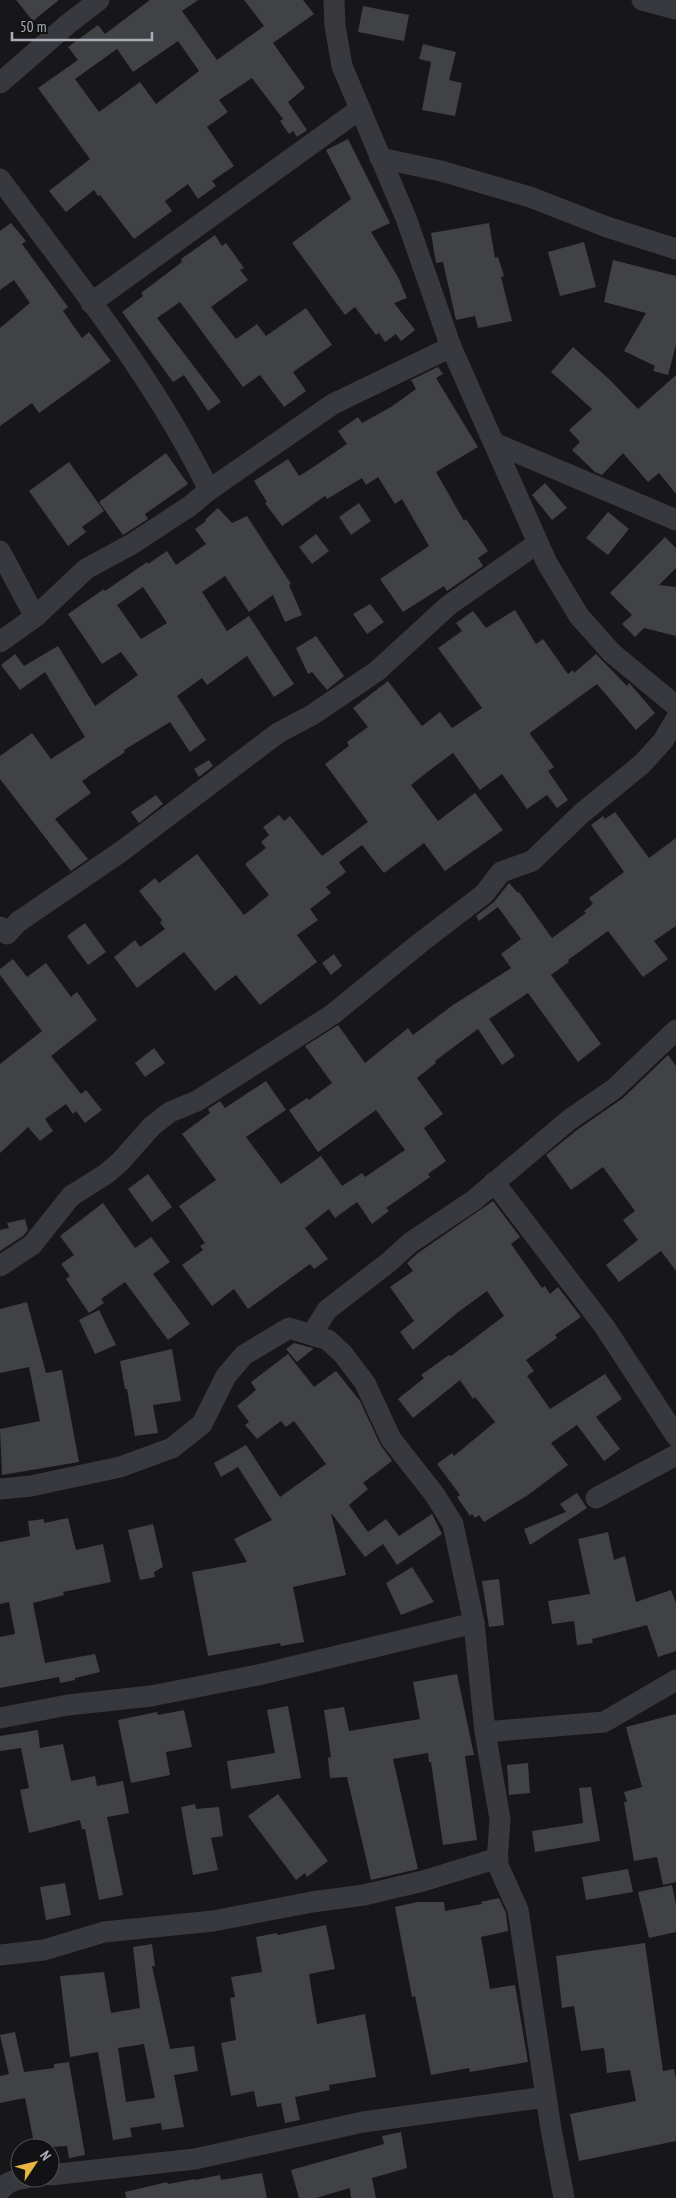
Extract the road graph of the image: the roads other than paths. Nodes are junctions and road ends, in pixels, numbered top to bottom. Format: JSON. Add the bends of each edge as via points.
{"nodes":[{"id":1,"x":99,"y":0,"type":"edge"},
{"id":2,"x":334,"y":0,"type":"edge"},
{"id":3,"x":642,"y":0,"type":"edge"},
{"id":4,"x":676,"y":10,"type":"edge"},
{"id":5,"x":0,"y":83,"type":"edge"},
{"id":6,"x":360,"y":109,"type":"junction"},
{"id":7,"x":380,"y":158,"type":"junction"},
{"id":8,"x":0,"y":179,"type":"edge"},
{"id":9,"x":676,"y":249,"type":"edge"},
{"id":10,"x":91,"y":303,"type":"junction"},
{"id":11,"x":451,"y":347,"type":"junction"},
{"id":12,"x":494,"y":444,"type":"junction"},
{"id":13,"x":209,"y":490,"type":"junction"},
{"id":14,"x":676,"y":520,"type":"edge"},
{"id":15,"x":538,"y":543,"type":"junction"},
{"id":16,"x":0,"y":551,"type":"edge"},
{"id":17,"x":35,"y":617,"type":"junction"},
{"id":18,"x":0,"y":642,"type":"edge"},
{"id":19,"x":676,"y":706,"type":"edge"},
{"id":20,"x":676,"y":719,"type":"edge"},
{"id":21,"x":2,"y":933,"type":"edge"},
{"id":22,"x":676,"y":1030,"type":"edge"},
{"id":23,"x":494,"y":1182,"type":"junction"},
{"id":24,"x":0,"y":1266,"type":"edge"},
{"id":25,"x":312,"y":1334,"type":"junction"},
{"id":26,"x":676,"y":1436,"type":"edge"},
{"id":27,"x":676,"y":1455,"type":"edge"},
{"id":28,"x":0,"y":1489,"type":"edge"},
{"id":29,"x":596,"y":1498,"type":"dead end"},
{"id":30,"x":474,"y":1623,"type":"junction"},
{"id":31,"x":676,"y":1680,"type":"edge"},
{"id":32,"x":0,"y":1718,"type":"edge"},
{"id":33,"x":485,"y":1732,"type":"junction"},
{"id":34,"x":498,"y":1858,"type":"junction"},
{"id":35,"x":0,"y":1955,"type":"edge"},
{"id":36,"x":546,"y":2097,"type":"junction"},
{"id":37,"x":60,"y":2174,"type":"edge"},
{"id":38,"x":10,"y":2182,"type":"edge"},
{"id":39,"x":0,"y":2191,"type":"edge"},
{"id":40,"x":564,"y":2198,"type":"edge"}],
"edges":[{"from":1,"to":5,"type":"street"},
{"from":2,"to":6,"type":"street","via":[[342,66]]},
{"from":3,"to":4,"type":"street"},
{"from":6,"to":7,"type":"street"},
{"from":6,"to":10,"type":"street"},
{"from":7,"to":9,"type":"street","via":[[441,171],[530,197],[607,228]]},
{"from":7,"to":11,"type":"street","via":[[406,218]]},
{"from":8,"to":10,"type":"street"},
{"from":10,"to":13,"type":"street","via":[[167,411]]},
{"from":11,"to":12,"type":"street"},
{"from":11,"to":13,"type":"street","via":[[333,404]]},
{"from":12,"to":14,"type":"street"},
{"from":12,"to":15,"type":"street"},
{"from":13,"to":17,"type":"street","via":[[132,544],[86,569]]},
{"from":15,"to":19,"type":"street","via":[[580,616],[612,653]]},
{"from":15,"to":21,"type":"street","via":[[449,605],[377,671],[312,715],[278,733],[122,851]]},
{"from":16,"to":17,"type":"street"},
{"from":17,"to":18,"type":"street"},
{"from":20,"to":24,"type":"street","via":[[663,741],[642,764],[582,813],[532,861],[501,872],[484,894],[333,1014],[204,1096],[170,1112],[106,1174],[71,1196],[32,1245]]},
{"from":22,"to":23,"type":"street","via":[[614,1089],[569,1120]]},
{"from":23,"to":25,"type":"street","via":[[326,1310]]},
{"from":23,"to":26,"type":"street","via":[[604,1326]]},
{"from":25,"to":28,"type":"street","via":[[289,1328],[244,1355],[226,1376],[202,1424],[172,1448],[120,1467],[31,1486]]},
{"from":25,"to":30,"type":"street","via":[[328,1340],[355,1369],[391,1439],[435,1494],[453,1524]]},
{"from":27,"to":29,"type":"street"},
{"from":30,"to":32,"type":"street","via":[[258,1675],[151,1696],[68,1705]]},
{"from":30,"to":33,"type":"street"},
{"from":31,"to":33,"type":"street","via":[[604,1722]]},
{"from":33,"to":34,"type":"street","via":[[500,1819]]},
{"from":34,"to":35,"type":"street","via":[[364,1895],[213,1922],[104,1932],[44,1950]]},
{"from":34,"to":36,"type":"street","via":[[518,1910]]},
{"from":36,"to":37,"type":"street","via":[[363,2122],[195,2159]]},
{"from":36,"to":40,"type":"street"},
{"from":38,"to":39,"type":"street"}]}
